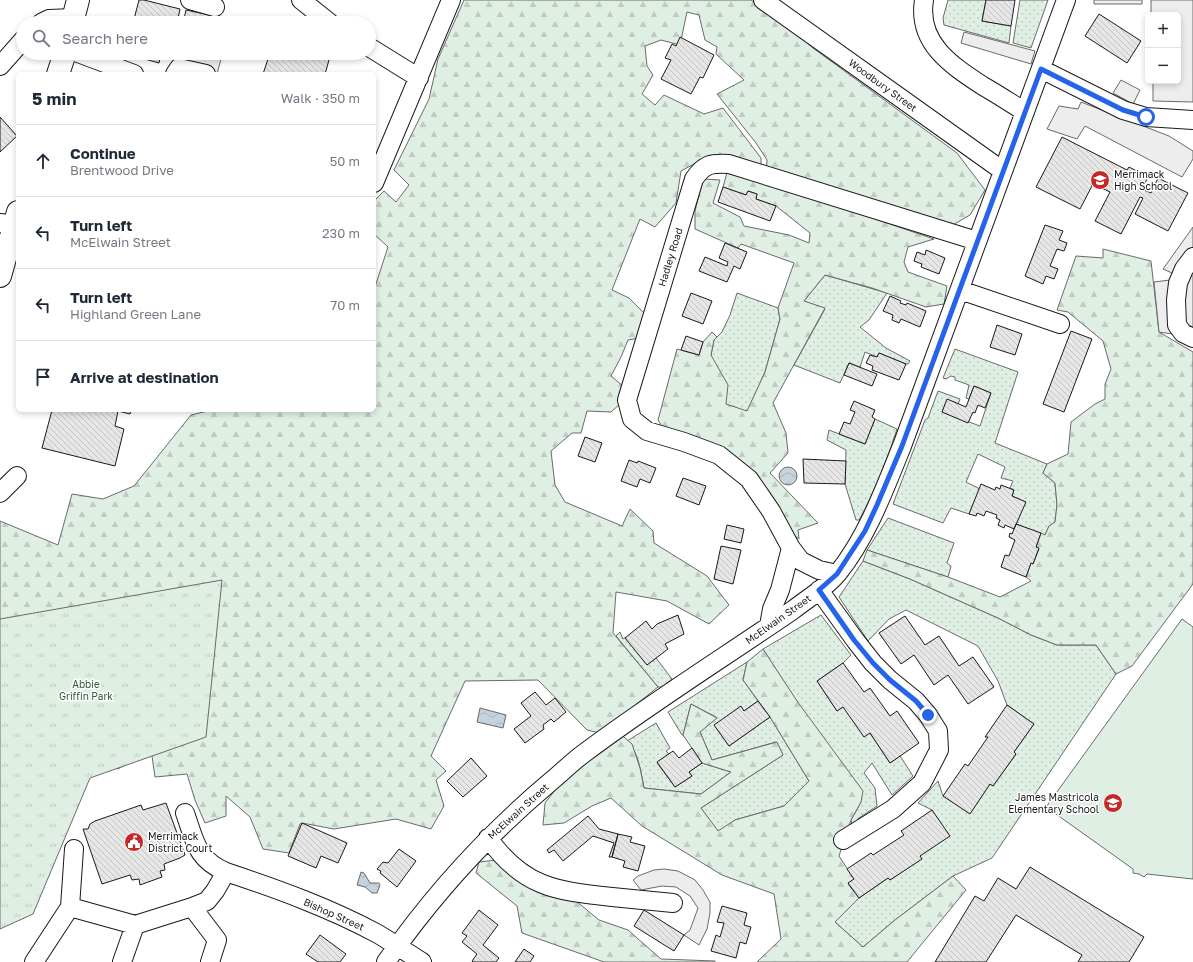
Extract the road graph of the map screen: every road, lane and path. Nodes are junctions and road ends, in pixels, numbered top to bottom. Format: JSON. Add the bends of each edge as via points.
{"nodes":[{"id":1,"x":190,"y":0,"type":"edge"},
{"id":2,"x":301,"y":0,"type":"edge"},
{"id":3,"x":451,"y":0,"type":"edge"},
{"id":4,"x":763,"y":0,"type":"edge"},
{"id":5,"x":924,"y":0,"type":"edge"},
{"id":6,"x":1066,"y":0,"type":"edge"},
{"id":7,"x":215,"y":7,"type":"dead end"},
{"id":8,"x":74,"y":14,"type":"edge"},
{"id":9,"x":64,"y":16,"type":"edge"},
{"id":10,"x":321,"y":16,"type":"edge"},
{"id":11,"x":16,"y":48,"type":"edge"},
{"id":12,"x":376,"y":51,"type":"edge"},
{"id":13,"x":62,"y":60,"type":"edge"},
{"id":14,"x":97,"y":60,"type":"edge"},
{"id":15,"x":0,"y":66,"type":"edge"},
{"id":16,"x":1041,"y":69,"type":"junction"},
{"id":17,"x":59,"y":72,"type":"edge"},
{"id":18,"x":129,"y":72,"type":"edge"},
{"id":19,"x":176,"y":72,"type":"edge"},
{"id":20,"x":199,"y":72,"type":"edge"},
{"id":21,"x":419,"y":78,"type":"junction"},
{"id":22,"x":1025,"y":112,"type":"junction"},
{"id":23,"x":1193,"y":120,"type":"edge"},
{"id":24,"x":382,"y":145,"type":"edge"},
{"id":25,"x":1003,"y":171,"type":"junction"},
{"id":26,"x":376,"y":174,"type":"edge"},
{"id":27,"x":11,"y":220,"type":"edge"},
{"id":28,"x":977,"y":241,"type":"junction"},
{"id":29,"x":1193,"y":257,"type":"edge"},
{"id":30,"x":0,"y":276,"type":"edge"},
{"id":31,"x":960,"y":290,"type":"junction"},
{"id":32,"x":1060,"y":324,"type":"dead end"},
{"id":33,"x":1193,"y":338,"type":"edge"},
{"id":34,"x":17,"y":476,"type":"dead end"},
{"id":35,"x":0,"y":494,"type":"edge"},
{"id":36,"x":791,"y":548,"type":"junction"},
{"id":37,"x":837,"y":574,"type":"junction"},
{"id":38,"x":819,"y":590,"type":"junction"},
{"id":39,"x":769,"y":626,"type":"junction"},
{"id":40,"x":185,"y":813,"type":"dead end"},
{"id":41,"x":488,"y":838,"type":"junction"},
{"id":42,"x":843,"y":840,"type":"dead end"},
{"id":43,"x":74,"y":849,"type":"dead end"},
{"id":44,"x":233,"y":874,"type":"junction"},
{"id":45,"x":673,"y":903,"type":"dead end"},
{"id":46,"x":70,"y":907,"type":"junction"},
{"id":47,"x":192,"y":907,"type":"junction"},
{"id":48,"x":135,"y":925,"type":"junction"},
{"id":49,"x":397,"y":946,"type":"junction"},
{"id":50,"x":34,"y":962,"type":"edge"},
{"id":51,"x":122,"y":962,"type":"edge"},
{"id":52,"x":210,"y":962,"type":"edge"},
{"id":53,"x":386,"y":962,"type":"edge"},
{"id":54,"x":422,"y":962,"type":"edge"}],
"edges":[{"from":1,"to":7,"type":"street"},
{"from":2,"to":10,"type":"street"},
{"from":3,"to":21,"type":"street"},
{"from":4,"to":25,"type":"street","name":"Woodbury Street"},
{"from":5,"to":22,"type":"street","via":[[924,26],[930,40],[944,57],[958,70]]},
{"from":6,"to":16,"type":"street","name":"McElwain Street"},
{"from":8,"to":9,"type":"street"},
{"from":11,"to":15,"type":"street"},
{"from":12,"to":21,"type":"street"},
{"from":13,"to":17,"type":"main road"},
{"from":14,"to":18,"type":"street"},
{"from":16,"to":22,"type":"street","name":"McElwain Street"},
{"from":16,"to":23,"type":"street","via":[[1123,110],[1146,117]]},
{"from":19,"to":20,"type":"street","via":[[184,68]]},
{"from":21,"to":24,"type":"street"},
{"from":22,"to":25,"type":"street","name":"McElwain Street"},
{"from":24,"to":26,"type":"street"},
{"from":25,"to":28,"type":"street","name":"McElwain Street"},
{"from":27,"to":30,"type":"main road"},
{"from":28,"to":31,"type":"street","name":"McElwain Street"},
{"from":28,"to":36,"type":"street","name":"Hadley Road","via":[[729,164],[708,164],[694,179],[627,400],[632,419],[647,431],[720,455],[749,479],[772,511]]},
{"from":29,"to":33,"type":"street","via":[[1178,283],[1176,300],[1177,325],[1182,333]]},
{"from":31,"to":32,"type":"street"},
{"from":31,"to":37,"type":"street","name":"McElwain Street","via":[[902,446],[877,505],[865,531]]},
{"from":34,"to":35,"type":"street"},
{"from":36,"to":37,"type":"street","name":"Hadley Road","via":[[801,561],[819,570]]},
{"from":36,"to":39,"type":"street"},
{"from":37,"to":38,"type":"street","name":"McElwain Street"},
{"from":38,"to":39,"type":"street","name":"McElwain Street"},
{"from":38,"to":42,"type":"street","via":[[873,663],[916,701],[938,731],[939,750],[922,783],[893,809]]},
{"from":39,"to":41,"type":"street","name":"McElwain Street","via":[[583,754]]},
{"from":40,"to":44,"type":"street","name":"Bishop Street","via":[[199,852],[215,867]]},
{"from":41,"to":45,"type":"street","via":[[505,859],[520,872],[552,888],[583,894]]},
{"from":41,"to":49,"type":"street","name":"McElwain Street","via":[[424,910]]},
{"from":43,"to":46,"type":"street"},
{"from":44,"to":47,"type":"street","via":[[206,901]]},
{"from":44,"to":49,"type":"street","name":"Bishop Street","via":[[285,892],[356,923]]},
{"from":46,"to":48,"type":"street"},
{"from":46,"to":50,"type":"street"},
{"from":47,"to":48,"type":"street"},
{"from":47,"to":52,"type":"street","via":[[217,940]]},
{"from":48,"to":51,"type":"street"},
{"from":49,"to":53,"type":"street","name":"McElwain Street"},
{"from":49,"to":54,"type":"street","name":"Bishop Street"}]}
